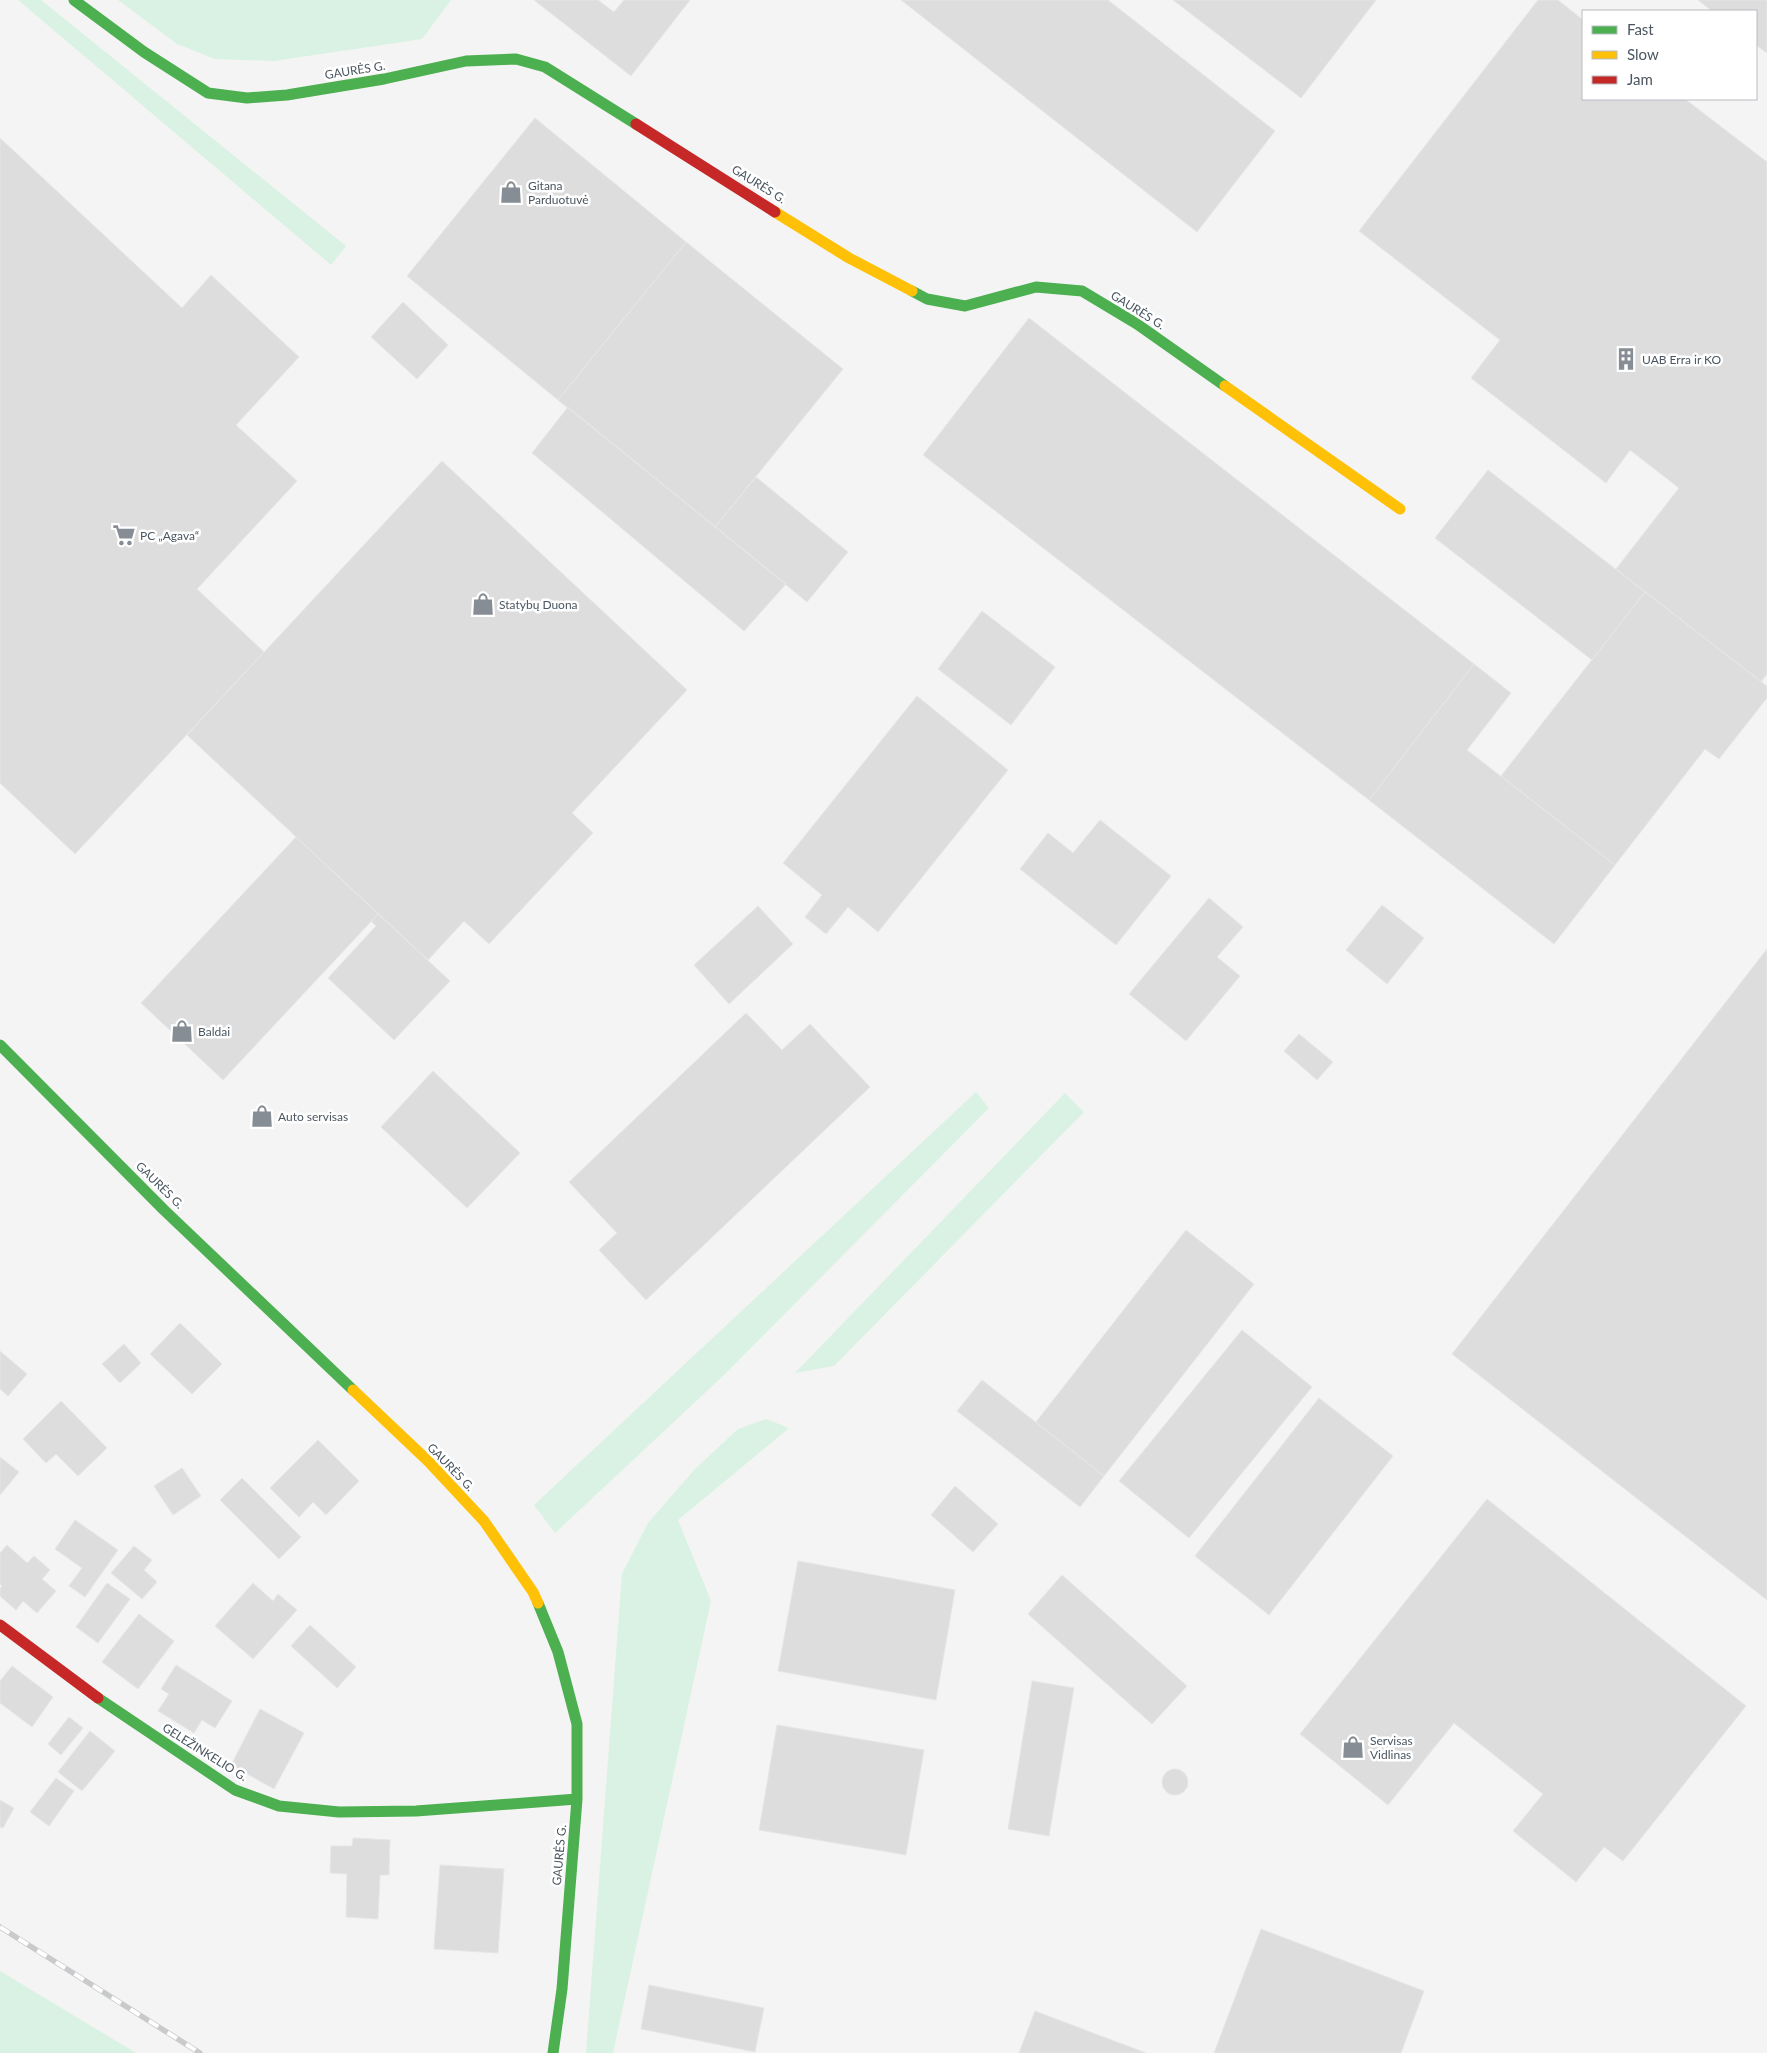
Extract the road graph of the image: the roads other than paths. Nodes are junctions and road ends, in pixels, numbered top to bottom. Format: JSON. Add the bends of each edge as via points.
{"nodes":[{"id":1,"x":74,"y":0,"type":"edge"},
{"id":2,"x":1400,"y":509,"type":"dead end"},
{"id":3,"x":0,"y":1045,"type":"edge"},
{"id":4,"x":0,"y":1625,"type":"edge"},
{"id":5,"x":577,"y":1799,"type":"junction"},
{"id":6,"x":553,"y":2053,"type":"edge"}],
"edges":[{"from":1,"to":2,"type":"street","name":"GAURĖS G.","via":[[144,52],[208,93],[247,98],[287,95],[384,80],[466,61],[516,59],[545,66],[849,258],[927,299],[965,306],[1036,287],[1082,292],[1145,329]]},
{"from":3,"to":5,"type":"street","name":"GAURĖS G.","via":[[164,1210],[428,1461],[484,1521],[533,1592],[558,1652],[577,1724]]},
{"from":4,"to":5,"type":"street","name":"GELEŽINKELIO G.","via":[[121,1715],[227,1785],[279,1806],[339,1812],[416,1811]]},
{"from":5,"to":6,"type":"street","name":"GAURĖS G.","via":[[562,1989]]}]}
